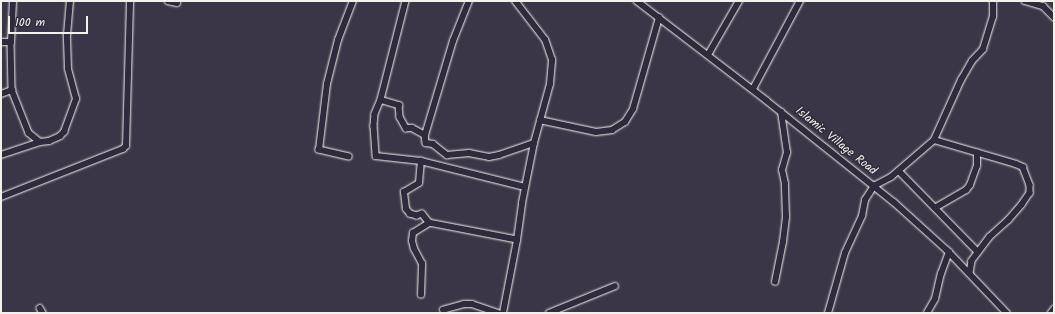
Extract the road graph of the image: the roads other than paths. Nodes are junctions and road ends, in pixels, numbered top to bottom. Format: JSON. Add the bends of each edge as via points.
{"nodes":[{"id":1,"x":13,"y":1,"type":"edge"},
{"id":2,"x":70,"y":1,"type":"edge"},
{"id":3,"x":130,"y":1,"type":"edge"},
{"id":4,"x":168,"y":1,"type":"edge"},
{"id":5,"x":177,"y":1,"type":"edge"},
{"id":6,"x":353,"y":1,"type":"edge"},
{"id":7,"x":406,"y":1,"type":"edge"},
{"id":8,"x":469,"y":1,"type":"edge"},
{"id":9,"x":515,"y":1,"type":"edge"},
{"id":10,"x":637,"y":1,"type":"edge"},
{"id":11,"x":739,"y":1,"type":"edge"},
{"id":12,"x":800,"y":1,"type":"edge"},
{"id":13,"x":993,"y":1,"type":"edge"},
{"id":14,"x":1024,"y":1,"type":"edge"},
{"id":15,"x":1054,"y":17,"type":"edge"},
{"id":16,"x":659,"y":18,"type":"junction"},
{"id":17,"x":1,"y":42,"type":"edge"},
{"id":18,"x":11,"y":42,"type":"junction"},
{"id":19,"x":708,"y":55,"type":"junction"},
{"id":20,"x":753,"y":89,"type":"junction"},
{"id":21,"x":12,"y":90,"type":"junction"},
{"id":22,"x":1,"y":94,"type":"edge"},
{"id":23,"x":381,"y":100,"type":"junction"},
{"id":24,"x":781,"y":112,"type":"junction"},
{"id":25,"x":540,"y":120,"type":"junction"},
{"id":26,"x":425,"y":135,"type":"junction"},
{"id":27,"x":934,"y":140,"type":"junction"},
{"id":28,"x":40,"y":142,"type":"junction"},
{"id":29,"x":534,"y":143,"type":"junction"},
{"id":30,"x":977,"y":153,"type":"junction"},
{"id":31,"x":1,"y":155,"type":"edge"},
{"id":32,"x":349,"y":157,"type":"dead end"},
{"id":33,"x":421,"y":161,"type":"junction"},
{"id":34,"x":899,"y":171,"type":"junction"},
{"id":35,"x":874,"y":186,"type":"junction"},
{"id":36,"x":525,"y":187,"type":"junction"},
{"id":37,"x":1,"y":197,"type":"edge"},
{"id":38,"x":936,"y":208,"type":"junction"},
{"id":39,"x":429,"y":223,"type":"junction"},
{"id":40,"x":517,"y":240,"type":"junction"},
{"id":41,"x":949,"y":252,"type":"junction"},
{"id":42,"x":978,"y":252,"type":"junction"},
{"id":43,"x":970,"y":273,"type":"junction"},
{"id":44,"x":775,"y":282,"type":"dead end"},
{"id":45,"x":615,"y":286,"type":"dead end"},
{"id":46,"x":421,"y":295,"type":"dead end"},
{"id":47,"x":1054,"y":309,"type":"edge"},
{"id":48,"x":443,"y":310,"type":"dead end"},
{"id":49,"x":498,"y":313,"type":"edge"},
{"id":50,"x":503,"y":313,"type":"edge"},
{"id":51,"x":549,"y":313,"type":"edge"},
{"id":52,"x":828,"y":313,"type":"edge"},
{"id":53,"x":927,"y":313,"type":"edge"},
{"id":54,"x":1007,"y":313,"type":"edge"},
{"id":55,"x":1051,"y":313,"type":"edge"}],
"edges":[{"from":1,"to":18,"type":"street"},
{"from":2,"to":28,"type":"street","via":[[67,35],[68,70],[76,99],[64,132],[49,141]]},
{"from":3,"to":37,"type":"street","via":[[126,146],[123,150]]},
{"from":4,"to":5,"type":"street"},
{"from":6,"to":32,"type":"street","via":[[338,40],[327,84],[319,150]]},
{"from":7,"to":23,"type":"street"},
{"from":8,"to":26,"type":"street","via":[[453,41]]},
{"from":9,"to":25,"type":"street","via":[[545,40],[552,60],[550,84]]},
{"from":10,"to":16,"type":"street","name":"Islamic Village Road"},
{"from":11,"to":19,"type":"street"},
{"from":12,"to":20,"type":"street"},
{"from":13,"to":27,"type":"street","via":[[993,17],[983,49],[972,60],[961,80]]},
{"from":14,"to":15,"type":"street","via":[[1043,6]]},
{"from":16,"to":19,"type":"street","name":"Islamic Village Road"},
{"from":16,"to":25,"type":"street","via":[[633,109],[625,122],[612,130],[596,132]]},
{"from":17,"to":18,"type":"street"},
{"from":18,"to":21,"type":"street"},
{"from":19,"to":20,"type":"street","name":"Islamic Village Road"},
{"from":20,"to":24,"type":"street","name":"Islamic Village Road"},
{"from":21,"to":22,"type":"street"},
{"from":21,"to":28,"type":"street","via":[[29,133]]},
{"from":23,"to":26,"type":"street","via":[[399,105],[400,117],[406,128],[412,128]]},
{"from":23,"to":33,"type":"street","via":[[375,114],[376,156]]},
{"from":24,"to":35,"type":"street","name":"Islamic Village Road"},
{"from":24,"to":44,"type":"street","via":[[787,153],[782,170],[786,217]]},
{"from":25,"to":29,"type":"street"},
{"from":26,"to":29,"type":"street","via":[[426,143],[433,144],[447,155],[499,155]]},
{"from":27,"to":30,"type":"street"},
{"from":27,"to":34,"type":"street"},
{"from":28,"to":31,"type":"street"},
{"from":29,"to":36,"type":"street"},
{"from":30,"to":38,"type":"street","via":[[977,166],[970,185]]},
{"from":30,"to":42,"type":"street","via":[[1023,167],[1030,185],[1030,193],[1022,205]]},
{"from":33,"to":36,"type":"street"},
{"from":33,"to":39,"type":"street","via":[[419,182],[404,192],[404,198],[410,214],[422,214]]},
{"from":34,"to":35,"type":"street"},
{"from":34,"to":38,"type":"street"},
{"from":35,"to":41,"type":"street","name":"Islamic Village Road"},
{"from":35,"to":52,"type":"street","via":[[865,200],[862,216],[845,253]]},
{"from":36,"to":40,"type":"street"},
{"from":38,"to":42,"type":"street"},
{"from":39,"to":40,"type":"street"},
{"from":39,"to":46,"type":"street","via":[[413,233],[412,241],[422,264]]},
{"from":40,"to":50,"type":"street"},
{"from":41,"to":43,"type":"street","name":"Islamic Village Road"},
{"from":41,"to":53,"type":"street","via":[[935,299]]},
{"from":42,"to":43,"type":"street","via":[[972,260]]},
{"from":43,"to":54,"type":"street","name":"Islamic Village Road"},
{"from":45,"to":51,"type":"street"},
{"from":47,"to":55,"type":"street"},
{"from":48,"to":49,"type":"street","via":[[472,304]]}]}
